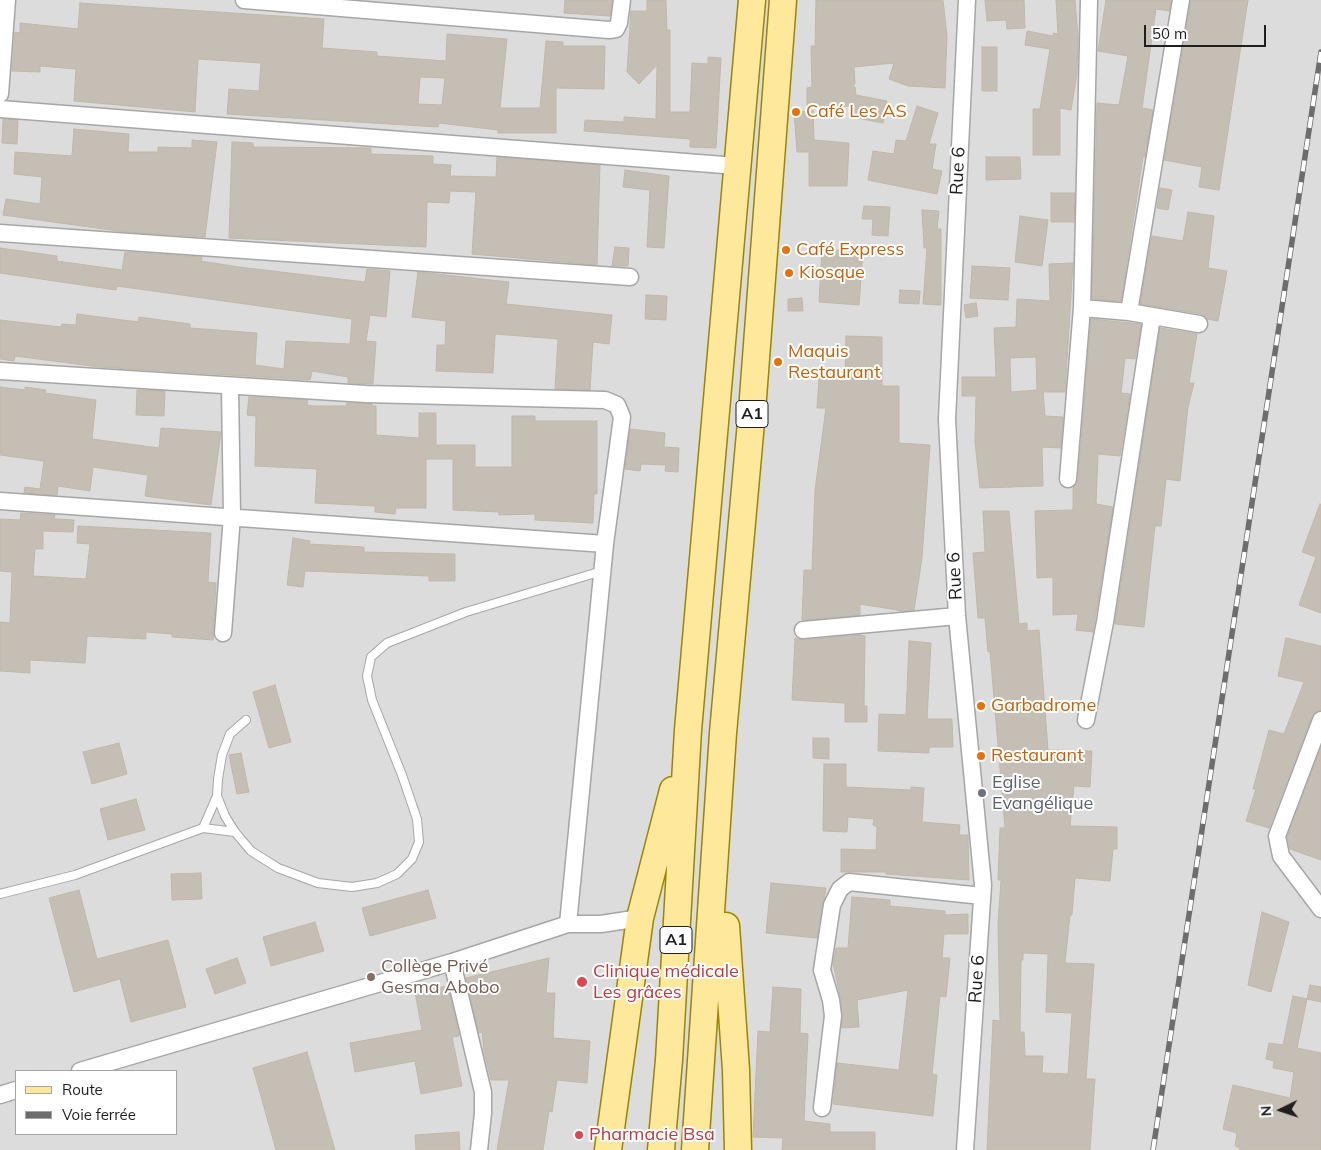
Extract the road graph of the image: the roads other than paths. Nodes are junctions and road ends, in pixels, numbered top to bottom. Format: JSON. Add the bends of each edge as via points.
{"nodes":[{"id":1,"x":6,"y":0,"type":"edge"},
{"id":2,"x":244,"y":0,"type":"edge"},
{"id":3,"x":622,"y":0,"type":"edge"},
{"id":4,"x":752,"y":0,"type":"edge"},
{"id":5,"x":783,"y":0,"type":"edge"},
{"id":6,"x":967,"y":0,"type":"edge"},
{"id":7,"x":1089,"y":0,"type":"edge"},
{"id":8,"x":1181,"y":0,"type":"edge"},
{"id":9,"x":0,"y":94,"type":"edge"},
{"id":10,"x":0,"y":109,"type":"edge"},
{"id":11,"x":737,"y":166,"type":"junction"},
{"id":12,"x":0,"y":233,"type":"edge"},
{"id":13,"x":630,"y":277,"type":"dead end"},
{"id":14,"x":1082,"y":308,"type":"junction"},
{"id":15,"x":1128,"y":312,"type":"junction"},
{"id":16,"x":1152,"y":317,"type":"junction"},
{"id":17,"x":1199,"y":324,"type":"dead end"},
{"id":18,"x":0,"y":371,"type":"edge"},
{"id":19,"x":230,"y":386,"type":"junction"},
{"id":20,"x":1068,"y":479,"type":"dead end"},
{"id":21,"x":0,"y":501,"type":"edge"},
{"id":22,"x":232,"y":516,"type":"junction"},
{"id":23,"x":605,"y":544,"type":"junction"},
{"id":24,"x":602,"y":571,"type":"junction"},
{"id":25,"x":957,"y":616,"type":"junction"},
{"id":26,"x":803,"y":630,"type":"dead end"},
{"id":27,"x":222,"y":633,"type":"dead end"},
{"id":28,"x":246,"y":720,"type":"dead end"},
{"id":29,"x":1086,"y":720,"type":"dead end"},
{"id":30,"x":1321,"y":720,"type":"edge"},
{"id":31,"x":688,"y":730,"type":"junction"},
{"id":32,"x":217,"y":796,"type":"junction"},
{"id":33,"x":203,"y":828,"type":"junction"},
{"id":34,"x":718,"y":828,"type":"junction"},
{"id":35,"x":234,"y":832,"type":"junction"},
{"id":36,"x":0,"y":894,"type":"edge"},
{"id":37,"x":982,"y":896,"type":"junction"},
{"id":38,"x":1321,"y":908,"type":"edge"},
{"id":39,"x":640,"y":918,"type":"junction"},
{"id":40,"x":568,"y":924,"type":"junction"},
{"id":41,"x":452,"y":962,"type":"junction"},
{"id":42,"x":83,"y":1070,"type":"edge"},
{"id":43,"x":15,"y":1090,"type":"edge"},
{"id":44,"x":0,"y":1095,"type":"edge"},
{"id":45,"x":822,"y":1108,"type":"dead end"},
{"id":46,"x":479,"y":1150,"type":"edge"},
{"id":47,"x":608,"y":1150,"type":"edge"},
{"id":48,"x":661,"y":1150,"type":"edge"},
{"id":49,"x":696,"y":1150,"type":"edge"},
{"id":50,"x":738,"y":1150,"type":"edge"},
{"id":51,"x":965,"y":1150,"type":"edge"}],
"edges":[{"from":1,"to":9,"type":"street"},
{"from":2,"to":3,"type":"street","via":[[609,30],[616,29],[619,23]]},
{"from":4,"to":11,"type":"main road","number":"A1"},
{"from":5,"to":34,"type":"main road","number":"A1"},
{"from":6,"to":25,"type":"street","name":"Rue 6","via":[[947,419]]},
{"from":7,"to":14,"type":"street"},
{"from":8,"to":15,"type":"street"},
{"from":10,"to":11,"type":"street"},
{"from":11,"to":31,"type":"main road","number":"A1"},
{"from":12,"to":13,"type":"street"},
{"from":14,"to":15,"type":"street"},
{"from":14,"to":20,"type":"street"},
{"from":15,"to":16,"type":"street"},
{"from":16,"to":17,"type":"street"},
{"from":16,"to":29,"type":"street"},
{"from":18,"to":19,"type":"street"},
{"from":19,"to":22,"type":"street"},
{"from":19,"to":23,"type":"street","via":[[366,394],[606,400],[617,404],[622,417]]},
{"from":21,"to":22,"type":"street"},
{"from":22,"to":23,"type":"street"},
{"from":22,"to":27,"type":"street"},
{"from":23,"to":24,"type":"street"},
{"from":24,"to":35,"type":"lane","via":[[466,612],[387,643],[371,657],[367,676],[372,700],[417,819],[419,842],[412,859],[397,874],[377,883],[352,888],[318,883],[278,868],[251,851]]},
{"from":24,"to":40,"type":"street"},
{"from":25,"to":26,"type":"street"},
{"from":25,"to":37,"type":"street","name":"Rue 6"},
{"from":28,"to":32,"type":"lane","via":[[230,734],[222,756]]},
{"from":30,"to":38,"type":"street","via":[[1277,836],[1281,856]]},
{"from":31,"to":39,"type":"main road"},
{"from":31,"to":48,"type":"main road","number":"A1","via":[[670,1050]]},
{"from":32,"to":33,"type":"lane"},
{"from":32,"to":35,"type":"lane"},
{"from":33,"to":35,"type":"lane"},
{"from":33,"to":36,"type":"lane","via":[[75,874]]},
{"from":34,"to":49,"type":"main road","number":"A1"},
{"from":34,"to":50,"type":"main road","via":[[736,1070]]},
{"from":37,"to":45,"type":"street","via":[[849,882],[840,889],[832,905],[822,970],[833,1016]]},
{"from":37,"to":51,"type":"street","name":"Rue 6"},
{"from":39,"to":40,"type":"street"},
{"from":39,"to":47,"type":"main road"},
{"from":40,"to":41,"type":"street"},
{"from":41,"to":42,"type":"street"},
{"from":41,"to":46,"type":"street","via":[[483,1092]]},
{"from":43,"to":44,"type":"street"}]}
